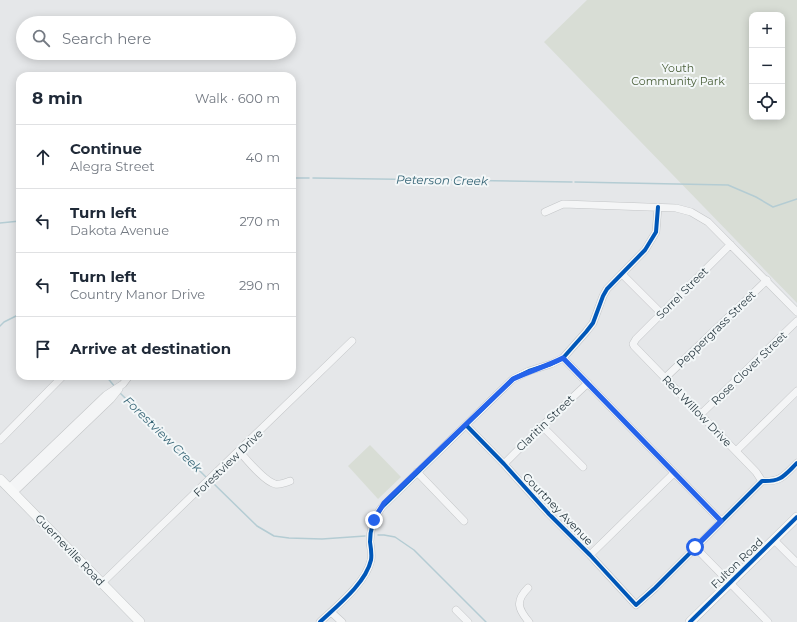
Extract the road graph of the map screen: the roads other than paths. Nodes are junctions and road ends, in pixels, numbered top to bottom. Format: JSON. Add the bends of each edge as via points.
{"nodes":[{"id":1,"x":658,"y":207,"type":"junction"},
{"id":2,"x":544,"y":212,"type":"dead end"},
{"id":3,"x":731,"y":245,"type":"junction"},
{"id":4,"x":622,"y":274,"type":"junction"},
{"id":5,"x":767,"y":280,"type":"junction"},
{"id":6,"x":797,"y":312,"type":"edge"},
{"id":7,"x":661,"y":313,"type":"junction"},
{"id":8,"x":797,"y":321,"type":"edge"},
{"id":9,"x":352,"y":341,"type":"dead end"},
{"id":10,"x":634,"y":342,"type":"joint"},
{"id":11,"x":563,"y":358,"type":"junction"},
{"id":12,"x":665,"y":378,"type":"junction"},
{"id":13,"x":60,"y":380,"type":"edge"},
{"id":14,"x":126,"y":380,"type":"edge"},
{"id":15,"x":588,"y":383,"type":"junction"},
{"id":16,"x":796,"y":394,"type":"edge"},
{"id":17,"x":700,"y":414,"type":"junction"},
{"id":18,"x":466,"y":425,"type":"junction"},
{"id":19,"x":542,"y":426,"type":"junction"},
{"id":20,"x":0,"y":440,"type":"edge"},
{"id":21,"x":239,"y":451,"type":"junction"},
{"id":22,"x":736,"y":451,"type":"junction"},
{"id":23,"x":797,"y":463,"type":"edge"},
{"id":24,"x":504,"y":464,"type":"junction"},
{"id":25,"x":583,"y":467,"type":"dead end"},
{"id":26,"x":417,"y":472,"type":"junction"},
{"id":27,"x":674,"y":472,"type":"junction"},
{"id":28,"x":0,"y":479,"type":"edge"},
{"id":29,"x":762,"y":481,"type":"junction"},
{"id":30,"x":290,"y":482,"type":"dead end"},
{"id":31,"x":11,"y":490,"type":"junction"},
{"id":32,"x":797,"y":517,"type":"edge"},
{"id":33,"x":464,"y":521,"type":"dead end"},
{"id":34,"x":721,"y":521,"type":"junction"},
{"id":35,"x":774,"y":540,"type":"junction"},
{"id":36,"x":695,"y":547,"type":"junction"},
{"id":37,"x":590,"y":555,"type":"junction"},
{"id":38,"x":797,"y":563,"type":"edge"},
{"id":39,"x":730,"y":583,"type":"junction"},
{"id":40,"x":102,"y":584,"type":"junction"},
{"id":41,"x":528,"y":588,"type":"dead end"},
{"id":42,"x":456,"y":610,"type":"dead end"},
{"id":43,"x":331,"y":612,"type":"junction"},
{"id":44,"x":140,"y":622,"type":"edge"},
{"id":45,"x":320,"y":622,"type":"edge"},
{"id":46,"x":342,"y":622,"type":"edge"},
{"id":47,"x":468,"y":622,"type":"edge"},
{"id":48,"x":529,"y":622,"type":"edge"},
{"id":49,"x":690,"y":622,"type":"edge"},
{"id":50,"x":768,"y":622,"type":"edge"}],
"edges":[{"from":1,"to":2,"type":"street","via":[[563,204]]},
{"from":1,"to":3,"type":"street","via":[[691,212],[708,222]]},
{"from":1,"to":4,"type":"street","via":[[654,237]]},
{"from":3,"to":5,"type":"street"},
{"from":3,"to":7,"type":"street","name":"Sorrel Street"},
{"from":4,"to":7,"type":"street"},
{"from":4,"to":11,"type":"street","via":[[602,296],[593,323]]},
{"from":5,"to":6,"type":"street"},
{"from":5,"to":12,"type":"street","name":"Peppergrass Street"},
{"from":7,"to":10,"type":"street","name":"Sorrel Street"},
{"from":8,"to":17,"type":"street","name":"Rose Clover Street"},
{"from":9,"to":21,"type":"street","name":"Forestview Drive"},
{"from":10,"to":12,"type":"street","name":"Red Willow Drive","via":[[634,346]]},
{"from":11,"to":15,"type":"street"},
{"from":11,"to":18,"type":"street","via":[[513,379]]},
{"from":12,"to":17,"type":"street","name":"Red Willow Drive"},
{"from":13,"to":20,"type":"street"},
{"from":14,"to":31,"type":"street","via":[[111,399]]},
{"from":15,"to":19,"type":"street","name":"Claritin Street"},
{"from":15,"to":27,"type":"street"},
{"from":16,"to":22,"type":"street"},
{"from":17,"to":22,"type":"street","name":"Red Willow Drive"},
{"from":18,"to":24,"type":"street","name":"Courtney Avenue"},
{"from":18,"to":26,"type":"street"},
{"from":19,"to":24,"type":"street","name":"Claritin Street"},
{"from":19,"to":25,"type":"street"},
{"from":21,"to":30,"type":"street","via":[[269,481],[276,484]]},
{"from":21,"to":40,"type":"street","name":"Forestview Drive"},
{"from":22,"to":29,"type":"street","name":"Red Willow Drive"},
{"from":23,"to":29,"type":"street","via":[[779,479]]},
{"from":24,"to":37,"type":"street","name":"Courtney Avenue"},
{"from":26,"to":33,"type":"street"},
{"from":26,"to":43,"type":"street","via":[[384,503],[379,511],[372,529],[371,560],[365,576]]},
{"from":27,"to":34,"type":"street"},
{"from":27,"to":37,"type":"street"},
{"from":28,"to":31,"type":"main road","name":"Guerneville Road"},
{"from":29,"to":34,"type":"street"},
{"from":31,"to":40,"type":"main road","name":"Guerneville Road"},
{"from":32,"to":35,"type":"main road","name":"Fulton Road"},
{"from":34,"to":36,"type":"street"},
{"from":35,"to":38,"type":"street"},
{"from":35,"to":39,"type":"main road","name":"Fulton Road"},
{"from":36,"to":37,"type":"street","name":"Courtney Avenue","via":[[636,605]]},
{"from":36,"to":39,"type":"street"},
{"from":39,"to":49,"type":"main road","name":"Fulton Road"},
{"from":39,"to":50,"type":"street"},
{"from":40,"to":44,"type":"main road","name":"Guerneville Road"},
{"from":41,"to":48,"type":"street","via":[[521,596],[520,607]]},
{"from":42,"to":47,"type":"street"},
{"from":43,"to":45,"type":"street"},
{"from":43,"to":46,"type":"street"}]}
